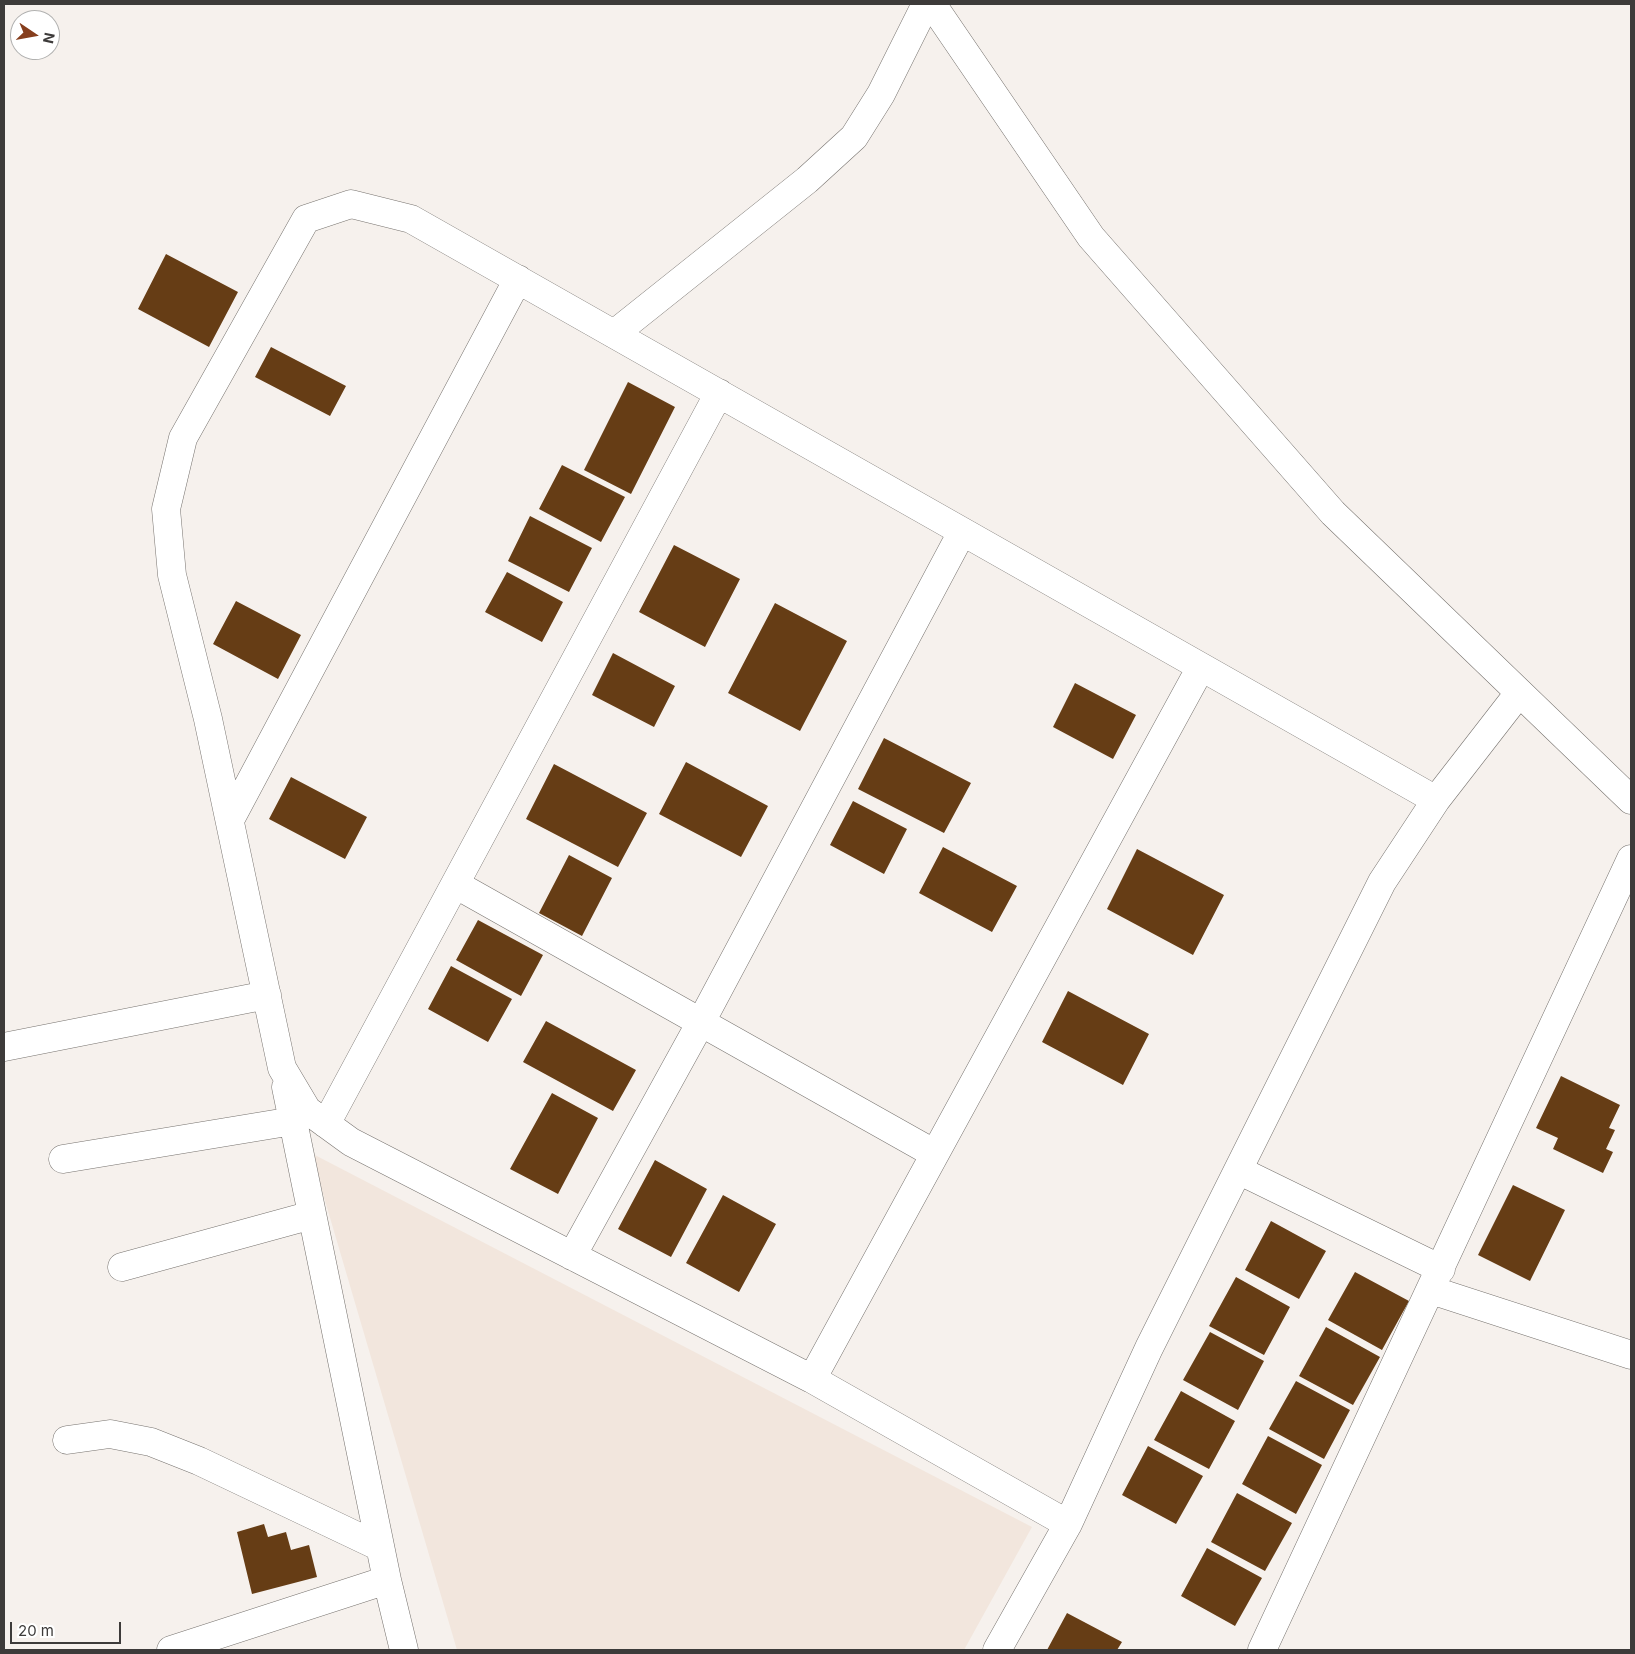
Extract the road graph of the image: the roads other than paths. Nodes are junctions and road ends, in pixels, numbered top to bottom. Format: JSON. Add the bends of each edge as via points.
{"nodes":[{"id":1,"x":926,"y":4,"type":"edge"},
{"id":2,"x":932,"y":4,"type":"edge"},
{"id":3,"x":518,"y":279,"type":"junction"},
{"id":4,"x":614,"y":334,"type":"junction"},
{"id":5,"x":719,"y":393,"type":"junction"},
{"id":6,"x":962,"y":532,"type":"junction"},
{"id":7,"x":1201,"y":667,"type":"junction"},
{"id":8,"x":1519,"y":693,"type":"junction"},
{"id":9,"x":1436,"y":800,"type":"junction"},
{"id":10,"x":1631,"y":800,"type":"edge"},
{"id":11,"x":230,"y":820,"type":"junction"},
{"id":12,"x":1631,"y":859,"type":"edge"},
{"id":13,"x":455,"y":884,"type":"junction"},
{"id":14,"x":267,"y":995,"type":"junction"},
{"id":15,"x":700,"y":1022,"type":"junction"},
{"id":16,"x":4,"y":1047,"type":"edge"},
{"id":17,"x":282,"y":1068,"type":"junction"},
{"id":18,"x":293,"y":1121,"type":"junction"},
{"id":19,"x":326,"y":1124,"type":"junction"},
{"id":20,"x":935,"y":1154,"type":"junction"},
{"id":21,"x":63,"y":1159,"type":"dead end"},
{"id":22,"x":1238,"y":1170,"type":"junction"},
{"id":23,"x":312,"y":1215,"type":"junction"},
{"id":24,"x":572,"y":1256,"type":"junction"},
{"id":25,"x":122,"y":1267,"type":"dead end"},
{"id":26,"x":1436,"y":1280,"type":"junction"},
{"id":27,"x":1631,"y":1354,"type":"edge"},
{"id":28,"x":812,"y":1379,"type":"junction"},
{"id":29,"x":67,"y":1440,"type":"dead end"},
{"id":30,"x":1068,"y":1524,"type":"junction"},
{"id":31,"x":380,"y":1547,"type":"junction"},
{"id":32,"x":387,"y":1580,"type":"junction"},
{"id":33,"x":170,"y":1650,"type":"edge"},
{"id":34,"x":404,"y":1650,"type":"edge"},
{"id":35,"x":997,"y":1650,"type":"edge"},
{"id":36,"x":1262,"y":1650,"type":"edge"}],
"edges":[{"from":1,"to":4,"type":"street","via":[[881,94],[854,137],[807,180]]},
{"from":2,"to":8,"type":"street","via":[[1091,238],[1333,513]]},
{"from":3,"to":4,"type":"street"},
{"from":3,"to":11,"type":"street"},
{"from":3,"to":11,"type":"street","via":[[411,219],[351,204],[306,219],[183,438],[166,509],[172,575]]},
{"from":4,"to":5,"type":"street"},
{"from":5,"to":6,"type":"street"},
{"from":5,"to":13,"type":"street"},
{"from":6,"to":7,"type":"street"},
{"from":6,"to":15,"type":"street"},
{"from":7,"to":9,"type":"street"},
{"from":7,"to":20,"type":"street"},
{"from":8,"to":9,"type":"street"},
{"from":8,"to":10,"type":"street"},
{"from":9,"to":22,"type":"street","via":[[1382,882]]},
{"from":11,"to":14,"type":"street"},
{"from":12,"to":26,"type":"street"},
{"from":13,"to":15,"type":"street"},
{"from":13,"to":19,"type":"street"},
{"from":14,"to":16,"type":"street"},
{"from":14,"to":17,"type":"street"},
{"from":15,"to":20,"type":"street"},
{"from":15,"to":24,"type":"street"},
{"from":17,"to":18,"type":"street"},
{"from":17,"to":19,"type":"street","via":[[307,1110]]},
{"from":18,"to":21,"type":"street"},
{"from":18,"to":23,"type":"street"},
{"from":19,"to":24,"type":"street","via":[[351,1142]]},
{"from":20,"to":28,"type":"street"},
{"from":22,"to":26,"type":"street"},
{"from":22,"to":30,"type":"street","via":[[1149,1348]]},
{"from":23,"to":25,"type":"street"},
{"from":23,"to":31,"type":"street"},
{"from":24,"to":28,"type":"street"},
{"from":26,"to":27,"type":"street"},
{"from":26,"to":36,"type":"street"},
{"from":28,"to":30,"type":"street"},
{"from":29,"to":31,"type":"street","via":[[110,1434],[151,1442],[199,1461]]},
{"from":30,"to":35,"type":"street"},
{"from":31,"to":32,"type":"street"},
{"from":32,"to":33,"type":"street"},
{"from":32,"to":34,"type":"street"}]}
